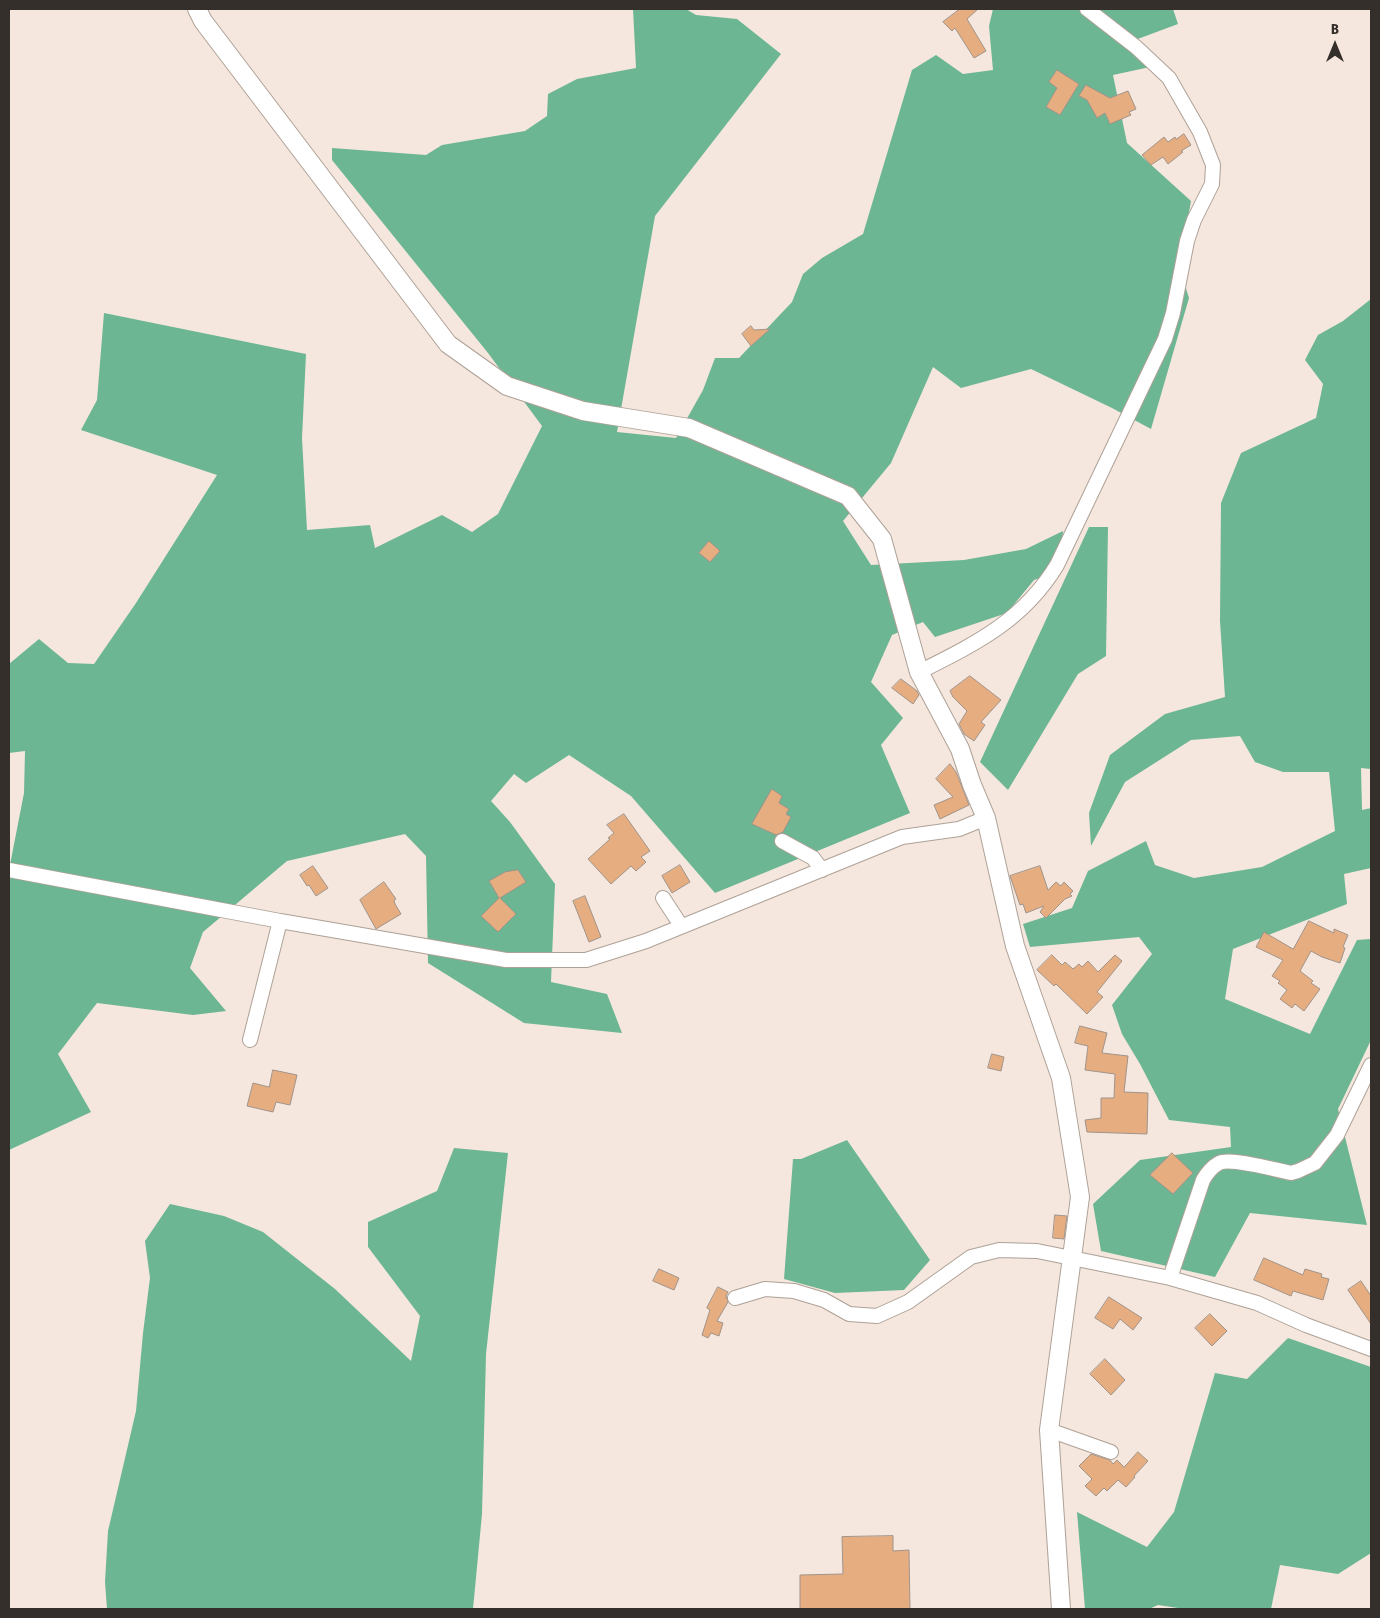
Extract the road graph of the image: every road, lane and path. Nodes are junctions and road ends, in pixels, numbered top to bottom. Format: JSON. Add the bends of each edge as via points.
{"nodes":[{"id":1,"x":197,"y":9,"type":"edge"},
{"id":2,"x":1087,"y":9,"type":"edge"},
{"id":3,"x":919,"y":672,"type":"junction"},
{"id":4,"x":986,"y":818,"type":"junction"},
{"id":5,"x":782,"y":842,"type":"dead end"},
{"id":6,"x":9,"y":870,"type":"edge"},
{"id":7,"x":822,"y":870,"type":"junction"},
{"id":8,"x":663,"y":898,"type":"dead end"},
{"id":9,"x":280,"y":921,"type":"junction"},
{"id":10,"x":680,"y":927,"type":"junction"},
{"id":11,"x":250,"y":1040,"type":"dead end"},
{"id":12,"x":1371,"y":1065,"type":"edge"},
{"id":13,"x":1071,"y":1257,"type":"junction"},
{"id":14,"x":1170,"y":1278,"type":"junction"},
{"id":15,"x":735,"y":1298,"type":"dead end"},
{"id":16,"x":1371,"y":1349,"type":"edge"},
{"id":17,"x":1049,"y":1430,"type":"junction"},
{"id":18,"x":1111,"y":1452,"type":"dead end"},
{"id":19,"x":1061,"y":1609,"type":"edge"}],
"edges":[{"from":1,"to":3,"type":"street","via":[[448,344],[507,386],[583,411],[690,428],[848,496],[882,539]]},
{"from":2,"to":3,"type":"street","via":[[1169,78],[1209,153],[1214,172],[1212,184],[1187,241],[1166,339],[1057,566],[1033,598],[1002,626],[977,643]]},
{"from":3,"to":4,"type":"street","via":[[960,749]]},
{"from":4,"to":7,"type":"street","via":[[959,829],[902,837]]},
{"from":4,"to":13,"type":"street","via":[[1015,946],[1062,1078],[1080,1197]]},
{"from":5,"to":7,"type":"street","via":[[813,858]]},
{"from":6,"to":9,"type":"street"},
{"from":7,"to":10,"type":"street"},
{"from":8,"to":10,"type":"street"},
{"from":9,"to":10,"type":"street","via":[[506,960],[586,960]]},
{"from":9,"to":11,"type":"street"},
{"from":12,"to":14,"type":"street","via":[[1336,1135],[1315,1163],[1291,1173],[1233,1161],[1221,1162],[1210,1170],[1202,1180]]},
{"from":13,"to":14,"type":"street"},
{"from":13,"to":15,"type":"street","via":[[1037,1250],[999,1250],[970,1257],[908,1302],[877,1316],[849,1314],[824,1300],[794,1291],[765,1289]]},
{"from":13,"to":17,"type":"street"},
{"from":14,"to":16,"type":"street","via":[[1257,1303]]},
{"from":17,"to":18,"type":"street"},
{"from":17,"to":19,"type":"street"}]}
